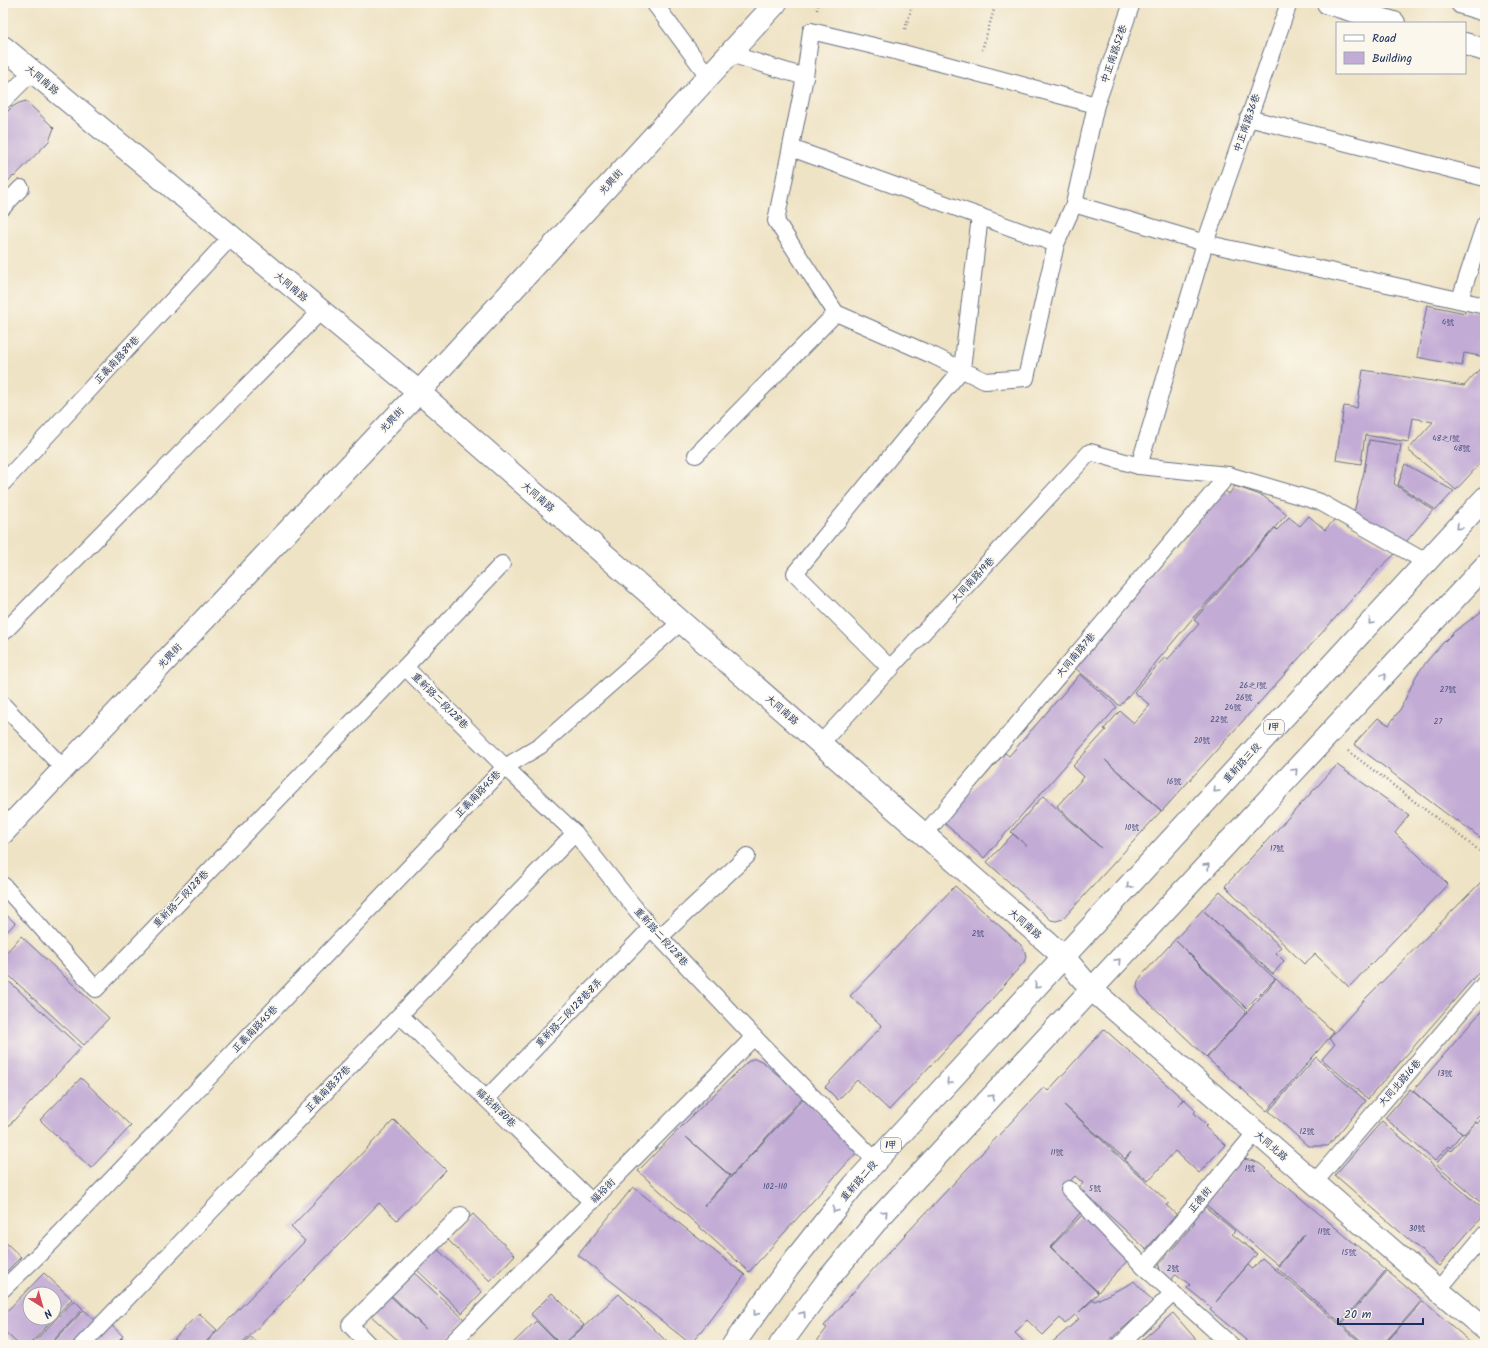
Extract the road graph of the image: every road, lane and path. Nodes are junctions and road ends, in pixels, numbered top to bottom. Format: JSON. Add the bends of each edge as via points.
{"nodes":[{"id":1,"x":654,"y":3,"type":"edge"},
{"id":2,"x":776,"y":3,"type":"edge"},
{"id":3,"x":913,"y":3,"type":"edge"},
{"id":4,"x":996,"y":3,"type":"edge"},
{"id":5,"x":1132,"y":3,"type":"edge"},
{"id":6,"x":1289,"y":3,"type":"edge"},
{"id":7,"x":1328,"y":3,"type":"edge"},
{"id":8,"x":1462,"y":3,"type":"edge"},
{"id":9,"x":1485,"y":10,"type":"edge"},
{"id":10,"x":1391,"y":22,"type":"edge"},
{"id":11,"x":1466,"y":44,"type":"edge"},
{"id":12,"x":3,"y":47,"type":"edge"},
{"id":13,"x":1485,"y":50,"type":"edge"},
{"id":14,"x":899,"y":52,"type":"junction"},
{"id":15,"x":730,"y":54,"type":"junction"},
{"id":16,"x":32,"y":72,"type":"junction"},
{"id":17,"x":976,"y":72,"type":"junction"},
{"id":18,"x":708,"y":76,"type":"junction"},
{"id":19,"x":805,"y":77,"type":"junction"},
{"id":20,"x":3,"y":101,"type":"edge"},
{"id":21,"x":1096,"y":105,"type":"junction"},
{"id":22,"x":1248,"y":118,"type":"junction"},
{"id":23,"x":791,"y":148,"type":"junction"},
{"id":24,"x":1485,"y":178,"type":"edge"},
{"id":25,"x":21,"y":188,"type":"dead end"},
{"id":26,"x":1074,"y":204,"type":"junction"},
{"id":27,"x":3,"y":207,"type":"edge"},
{"id":28,"x":980,"y":216,"type":"junction"},
{"id":29,"x":1485,"y":223,"type":"edge"},
{"id":30,"x":231,"y":237,"type":"junction"},
{"id":31,"x":1205,"y":242,"type":"junction"},
{"id":32,"x":1056,"y":244,"type":"junction"},
{"id":33,"x":1460,"y":299,"type":"junction"},
{"id":34,"x":1485,"y":306,"type":"edge"},
{"id":35,"x":321,"y":311,"type":"junction"},
{"id":36,"x":836,"y":313,"type":"junction"},
{"id":37,"x":962,"y":369,"type":"junction"},
{"id":38,"x":419,"y":392,"type":"junction"},
{"id":39,"x":696,"y":455,"type":"dead end"},
{"id":40,"x":1139,"y":466,"type":"junction"},
{"id":41,"x":1228,"y":476,"type":"junction"},
{"id":42,"x":3,"y":483,"type":"edge"},
{"id":43,"x":1485,"y":498,"type":"edge"},
{"id":44,"x":1426,"y":562,"type":"junction"},
{"id":45,"x":502,"y":564,"type":"dead end"},
{"id":46,"x":1485,"y":566,"type":"edge"},
{"id":47,"x":681,"y":622,"type":"junction"},
{"id":48,"x":3,"y":634,"type":"edge"},
{"id":49,"x":405,"y":667,"type":"junction"},
{"id":50,"x":891,"y":669,"type":"junction"},
{"id":51,"x":3,"y":705,"type":"edge"},
{"id":52,"x":1329,"y":736,"type":"junction"},
{"id":53,"x":820,"y":744,"type":"junction"},
{"id":54,"x":505,"y":767,"type":"junction"},
{"id":55,"x":64,"y":769,"type":"junction"},
{"id":56,"x":3,"y":833,"type":"edge"},
{"id":57,"x":575,"y":833,"type":"junction"},
{"id":58,"x":924,"y":835,"type":"junction"},
{"id":59,"x":1485,"y":855,"type":"edge"},
{"id":60,"x":747,"y":856,"type":"dead end"},
{"id":61,"x":3,"y":885,"type":"edge"},
{"id":62,"x":656,"y":932,"type":"junction"},
{"id":63,"x":1064,"y":957,"type":"junction"},
{"id":64,"x":1485,"y":983,"type":"edge"},
{"id":65,"x":1091,"y":989,"type":"junction"},
{"id":66,"x":400,"y":1015,"type":"junction"},
{"id":67,"x":754,"y":1037,"type":"junction"},
{"id":68,"x":487,"y":1098,"type":"junction"},
{"id":69,"x":1256,"y":1132,"type":"junction"},
{"id":70,"x":876,"y":1161,"type":"junction"},
{"id":71,"x":1314,"y":1183,"type":"junction"},
{"id":72,"x":1069,"y":1189,"type":"dead end"},
{"id":73,"x":592,"y":1202,"type":"junction"},
{"id":74,"x":461,"y":1214,"type":"dead end"},
{"id":75,"x":1485,"y":1234,"type":"edge"},
{"id":76,"x":1144,"y":1267,"type":"junction"},
{"id":77,"x":3,"y":1289,"type":"edge"},
{"id":78,"x":1438,"y":1290,"type":"junction"},
{"id":79,"x":1173,"y":1293,"type":"junction"},
{"id":80,"x":1485,"y":1329,"type":"edge"},
{"id":81,"x":82,"y":1345,"type":"edge"},
{"id":82,"x":369,"y":1345,"type":"edge"},
{"id":83,"x":450,"y":1345,"type":"edge"},
{"id":84,"x":733,"y":1345,"type":"edge"},
{"id":85,"x":780,"y":1345,"type":"edge"},
{"id":86,"x":1120,"y":1345,"type":"edge"},
{"id":87,"x":1231,"y":1345,"type":"edge"}],
"edges":[{"from":1,"to":18,"type":"lane"},
{"from":2,"to":15,"type":"street","name":"光興街"},
{"from":3,"to":14,"type":"path"},
{"from":4,"to":17,"type":"path"},
{"from":5,"to":21,"type":"lane","name":"中正南路52巷"},
{"from":6,"to":22,"type":"lane","name":"中正南路36巷"},
{"from":7,"to":10,"type":"street"},
{"from":8,"to":9,"type":"street"},
{"from":11,"to":13,"type":"street"},
{"from":12,"to":16,"type":"street","name":"大同南路"},
{"from":14,"to":17,"type":"lane"},
{"from":14,"to":19,"type":"lane","via":[[811,31]]},
{"from":15,"to":18,"type":"street","name":"光興街"},
{"from":15,"to":19,"type":"lane"},
{"from":16,"to":20,"type":"lane"},
{"from":16,"to":30,"type":"street","name":"大同南路"},
{"from":17,"to":21,"type":"lane"},
{"from":18,"to":38,"type":"street","name":"光興街"},
{"from":19,"to":23,"type":"lane"},
{"from":21,"to":26,"type":"lane","name":"中正南路52巷"},
{"from":22,"to":24,"type":"lane"},
{"from":22,"to":31,"type":"lane","name":"中正南路36巷"},
{"from":23,"to":28,"type":"lane"},
{"from":23,"to":36,"type":"lane","via":[[776,221]]},
{"from":25,"to":27,"type":"lane"},
{"from":26,"to":31,"type":"lane"},
{"from":26,"to":32,"type":"lane","name":"中正南路52巷"},
{"from":28,"to":32,"type":"lane"},
{"from":28,"to":37,"type":"lane"},
{"from":29,"to":33,"type":"lane"},
{"from":30,"to":35,"type":"street","name":"大同南路"},
{"from":30,"to":42,"type":"lane","name":"正義南路89巷"},
{"from":31,"to":33,"type":"lane"},
{"from":31,"to":40,"type":"lane","name":"中正南路36巷"},
{"from":32,"to":37,"type":"lane","name":"中正南路52巷","via":[[1026,378],[985,380]]},
{"from":33,"to":34,"type":"lane"},
{"from":35,"to":38,"type":"street","name":"大同南路"},
{"from":35,"to":48,"type":"lane"},
{"from":36,"to":37,"type":"lane"},
{"from":36,"to":39,"type":"lane"},
{"from":37,"to":50,"type":"lane","via":[[795,573]]},
{"from":38,"to":47,"type":"street","name":"大同南路"},
{"from":38,"to":55,"type":"street","name":"光興街"},
{"from":40,"to":41,"type":"lane"},
{"from":40,"to":50,"type":"lane","name":"大同南路19巷","via":[[1090,452]]},
{"from":41,"to":44,"type":"lane","via":[[1320,502]]},
{"from":41,"to":58,"type":"lane","name":"大同南路7巷"},
{"from":43,"to":44,"type":"street","name":"重新路三段","number":"1甲","one_way":true},
{"from":44,"to":63,"type":"street","name":"重新路三段","number":"1甲","one_way":true},
{"from":45,"to":49,"type":"lane"},
{"from":52,"to":46,"type":"street","one_way":true},
{"from":47,"to":53,"type":"street","name":"大同南路"},
{"from":47,"to":54,"type":"lane","name":"正義南路45巷","via":[[540,746]]},
{"from":49,"to":54,"type":"lane","name":"重新路二段128巷"},
{"from":49,"to":61,"type":"lane","name":"重新路二段128巷","via":[[96,989]]},
{"from":50,"to":53,"type":"lane","name":"大同南路19巷"},
{"from":51,"to":55,"type":"lane"},
{"from":52,"to":59,"type":"path"},
{"from":65,"to":52,"type":"street","one_way":true},
{"from":53,"to":58,"type":"street","name":"大同南路"},
{"from":54,"to":57,"type":"lane","name":"重新路二段128巷"},
{"from":54,"to":77,"type":"lane","name":"正義南路45巷","via":[[50,1244]]},
{"from":55,"to":56,"type":"street","name":"光興街"},
{"from":57,"to":62,"type":"lane","name":"重新路二段128巷"},
{"from":57,"to":66,"type":"lane","name":"正義南路37巷"},
{"from":58,"to":63,"type":"street","name":"大同南路"},
{"from":60,"to":62,"type":"lane","name":"重新路二段128巷8弄"},
{"from":62,"to":67,"type":"lane","name":"重新路二段128巷"},
{"from":62,"to":68,"type":"lane","name":"重新路二段128巷8弄"},
{"from":63,"to":65,"type":"street","name":"大同北路"},
{"from":63,"to":70,"type":"street","name":"重新路二段","number":"1甲","one_way":true},
{"from":64,"to":71,"type":"lane","name":"大同北路16巷"},
{"from":65,"to":69,"type":"street","name":"大同北路"},
{"from":85,"to":65,"type":"street","one_way":true,"via":[[829,1278],[880,1217]]},
{"from":66,"to":68,"type":"lane","name":"福裕街80巷"},
{"from":66,"to":81,"type":"lane","name":"正義南路37巷"},
{"from":67,"to":70,"type":"lane","name":"重新路二段128巷"},
{"from":67,"to":73,"type":"lane","name":"福裕街"},
{"from":68,"to":73,"type":"lane","name":"福裕街80巷"},
{"from":69,"to":71,"type":"street","name":"大同北路"},
{"from":69,"to":76,"type":"lane","name":"正德街"},
{"from":70,"to":84,"type":"street","name":"重新路二段","number":"1甲","one_way":true,"via":[[788,1268]]},
{"from":71,"to":78,"type":"street","name":"大同北路"},
{"from":72,"to":76,"type":"lane"},
{"from":73,"to":83,"type":"lane","name":"福裕街"},
{"from":74,"to":82,"type":"lane","via":[[350,1325]]},
{"from":75,"to":78,"type":"lane"},
{"from":76,"to":79,"type":"lane"},
{"from":78,"to":80,"type":"street","name":"大同北路"},
{"from":79,"to":86,"type":"lane"},
{"from":79,"to":87,"type":"lane"}]}
